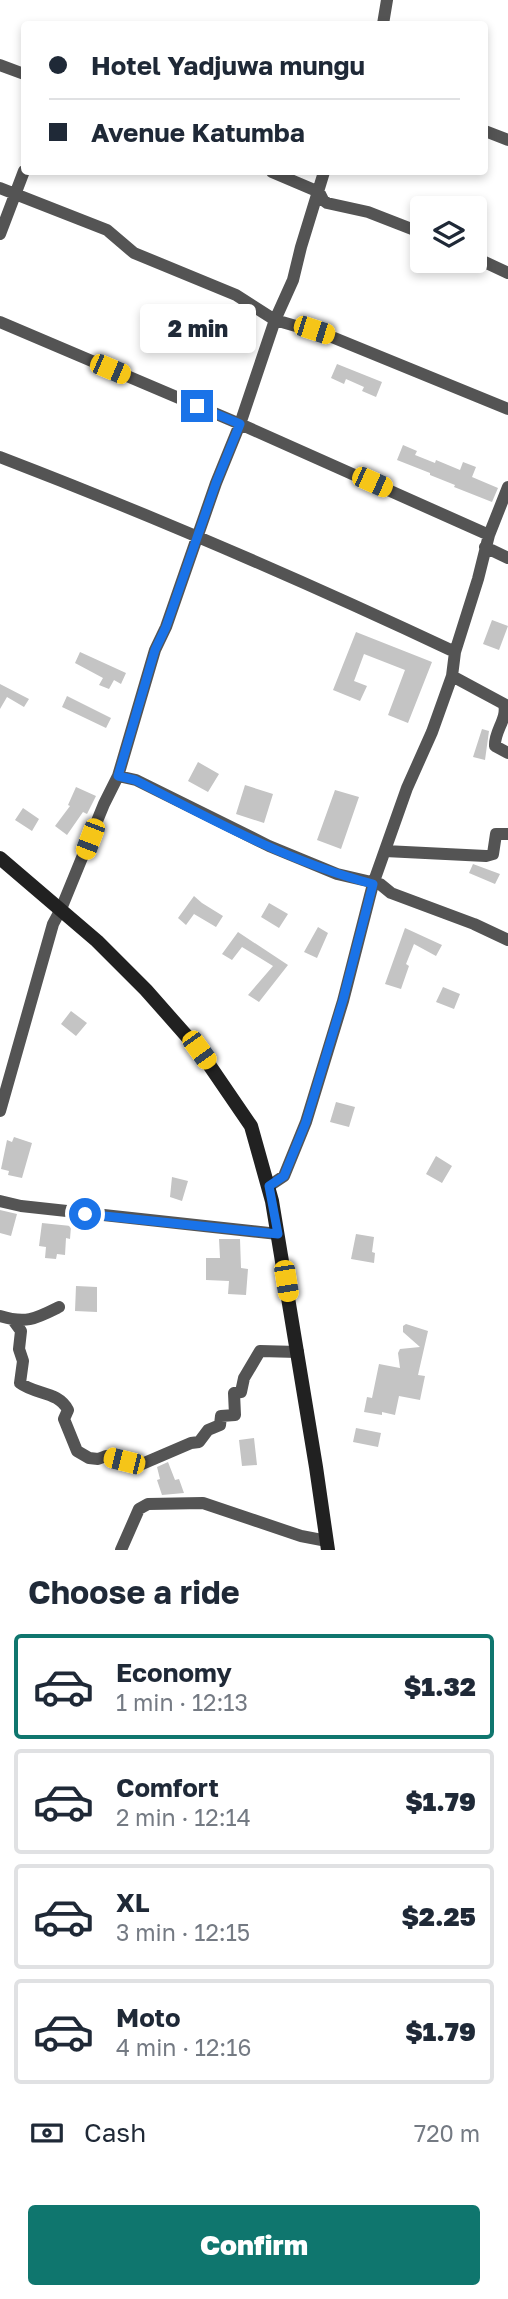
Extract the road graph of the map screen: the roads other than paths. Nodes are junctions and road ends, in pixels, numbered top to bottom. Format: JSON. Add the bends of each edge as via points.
{"nodes":[{"id":1,"x":387,"y":0,"type":"edge"},
{"id":2,"x":384,"y":21,"type":"edge"},
{"id":3,"x":0,"y":65,"type":"edge"},
{"id":4,"x":21,"y":73,"type":"edge"},
{"id":5,"x":488,"y":132,"type":"edge"},
{"id":6,"x":508,"y":140,"type":"edge"},
{"id":7,"x":22,"y":175,"type":"edge"},
{"id":8,"x":279,"y":175,"type":"edge"},
{"id":9,"x":323,"y":175,"type":"edge"},
{"id":10,"x":0,"y":188,"type":"edge"},
{"id":11,"x":319,"y":192,"type":"junction"},
{"id":12,"x":15,"y":194,"type":"junction"},
{"id":13,"x":410,"y":228,"type":"edge"},
{"id":14,"x":0,"y":234,"type":"edge"},
{"id":15,"x":487,"y":263,"type":"edge"},
{"id":16,"x":508,"y":272,"type":"edge"},
{"id":17,"x":275,"y":320,"type":"junction"},
{"id":18,"x":0,"y":322,"type":"edge"},
{"id":19,"x":508,"y":409,"type":"edge"},
{"id":20,"x":240,"y":424,"type":"junction"},
{"id":21,"x":0,"y":457,"type":"edge"},
{"id":22,"x":508,"y":487,"type":"edge"},
{"id":23,"x":197,"y":538,"type":"junction"},
{"id":24,"x":487,"y":541,"type":"junction"},
{"id":25,"x":508,"y":558,"type":"edge"},
{"id":26,"x":455,"y":652,"type":"junction"},
{"id":27,"x":452,"y":676,"type":"junction"},
{"id":28,"x":508,"y":753,"type":"edge"},
{"id":29,"x":118,"y":776,"type":"junction"},
{"id":30,"x":508,"y":834,"type":"edge"},
{"id":31,"x":385,"y":851,"type":"junction"},
{"id":32,"x":0,"y":858,"type":"edge"},
{"id":33,"x":373,"y":884,"type":"junction"},
{"id":34,"x":61,"y":909,"type":"junction"},
{"id":35,"x":508,"y":940,"type":"edge"},
{"id":36,"x":0,"y":1111,"type":"edge"},
{"id":37,"x":269,"y":1186,"type":"junction"},
{"id":38,"x":0,"y":1202,"type":"edge"},
{"id":39,"x":278,"y":1234,"type":"junction"},
{"id":40,"x":59,"y":1307,"type":"dead end"},
{"id":41,"x":6,"y":1318,"type":"edge"},
{"id":42,"x":298,"y":1352,"type":"junction"},
{"id":43,"x":327,"y":1546,"type":"edge"},
{"id":44,"x":121,"y":1550,"type":"edge"}],
"edges":[{"from":1,"to":2,"type":"street"},
{"from":3,"to":4,"type":"street"},
{"from":5,"to":6,"type":"street"},
{"from":7,"to":12,"type":"street"},
{"from":8,"to":11,"type":"street"},
{"from":9,"to":11,"type":"street"},
{"from":10,"to":12,"type":"street"},
{"from":11,"to":13,"type":"street","via":[[327,203]]},
{"from":11,"to":17,"type":"street","via":[[293,280]]},
{"from":12,"to":14,"type":"street"},
{"from":12,"to":17,"type":"street","via":[[107,230],[134,253],[236,295]]},
{"from":15,"to":16,"type":"street"},
{"from":17,"to":19,"type":"street","via":[[327,334]]},
{"from":17,"to":20,"type":"street"},
{"from":18,"to":20,"type":"street"},
{"from":20,"to":23,"type":"street"},
{"from":20,"to":24,"type":"street"},
{"from":21,"to":23,"type":"street"},
{"from":22,"to":24,"type":"street"},
{"from":23,"to":26,"type":"street"},
{"from":23,"to":29,"type":"street","via":[[155,650]]},
{"from":24,"to":25,"type":"street"},
{"from":24,"to":26,"type":"street"},
{"from":26,"to":27,"type":"street"},
{"from":27,"to":28,"type":"street","via":[[504,704],[495,746]]},
{"from":27,"to":31,"type":"street"},
{"from":29,"to":33,"type":"street","via":[[135,780],[269,846]]},
{"from":29,"to":34,"type":"street"},
{"from":30,"to":31,"type":"street","via":[[496,834],[493,854],[486,856]]},
{"from":31,"to":33,"type":"street"},
{"from":32,"to":34,"type":"street"},
{"from":33,"to":35,"type":"street"},
{"from":33,"to":37,"type":"street","via":[[306,1122],[284,1176]]},
{"from":34,"to":36,"type":"street","via":[[52,924]]},
{"from":34,"to":37,"type":"street","via":[[199,1050],[251,1126]]},
{"from":37,"to":39,"type":"street"},
{"from":38,"to":39,"type":"street"},
{"from":39,"to":42,"type":"street"},
{"from":40,"to":41,"type":"street","via":[[29,1321]]},
{"from":41,"to":42,"type":"street","via":[[20,1331],[20,1383],[63,1403],[68,1410],[64,1419],[79,1452],[89,1458],[106,1456],[138,1464],[199,1442],[220,1425],[221,1416],[234,1416],[234,1393],[241,1392],[260,1351]]},
{"from":42,"to":43,"type":"street"},
{"from":43,"to":44,"type":"street","via":[[203,1503],[148,1504],[139,1509]]}]}
